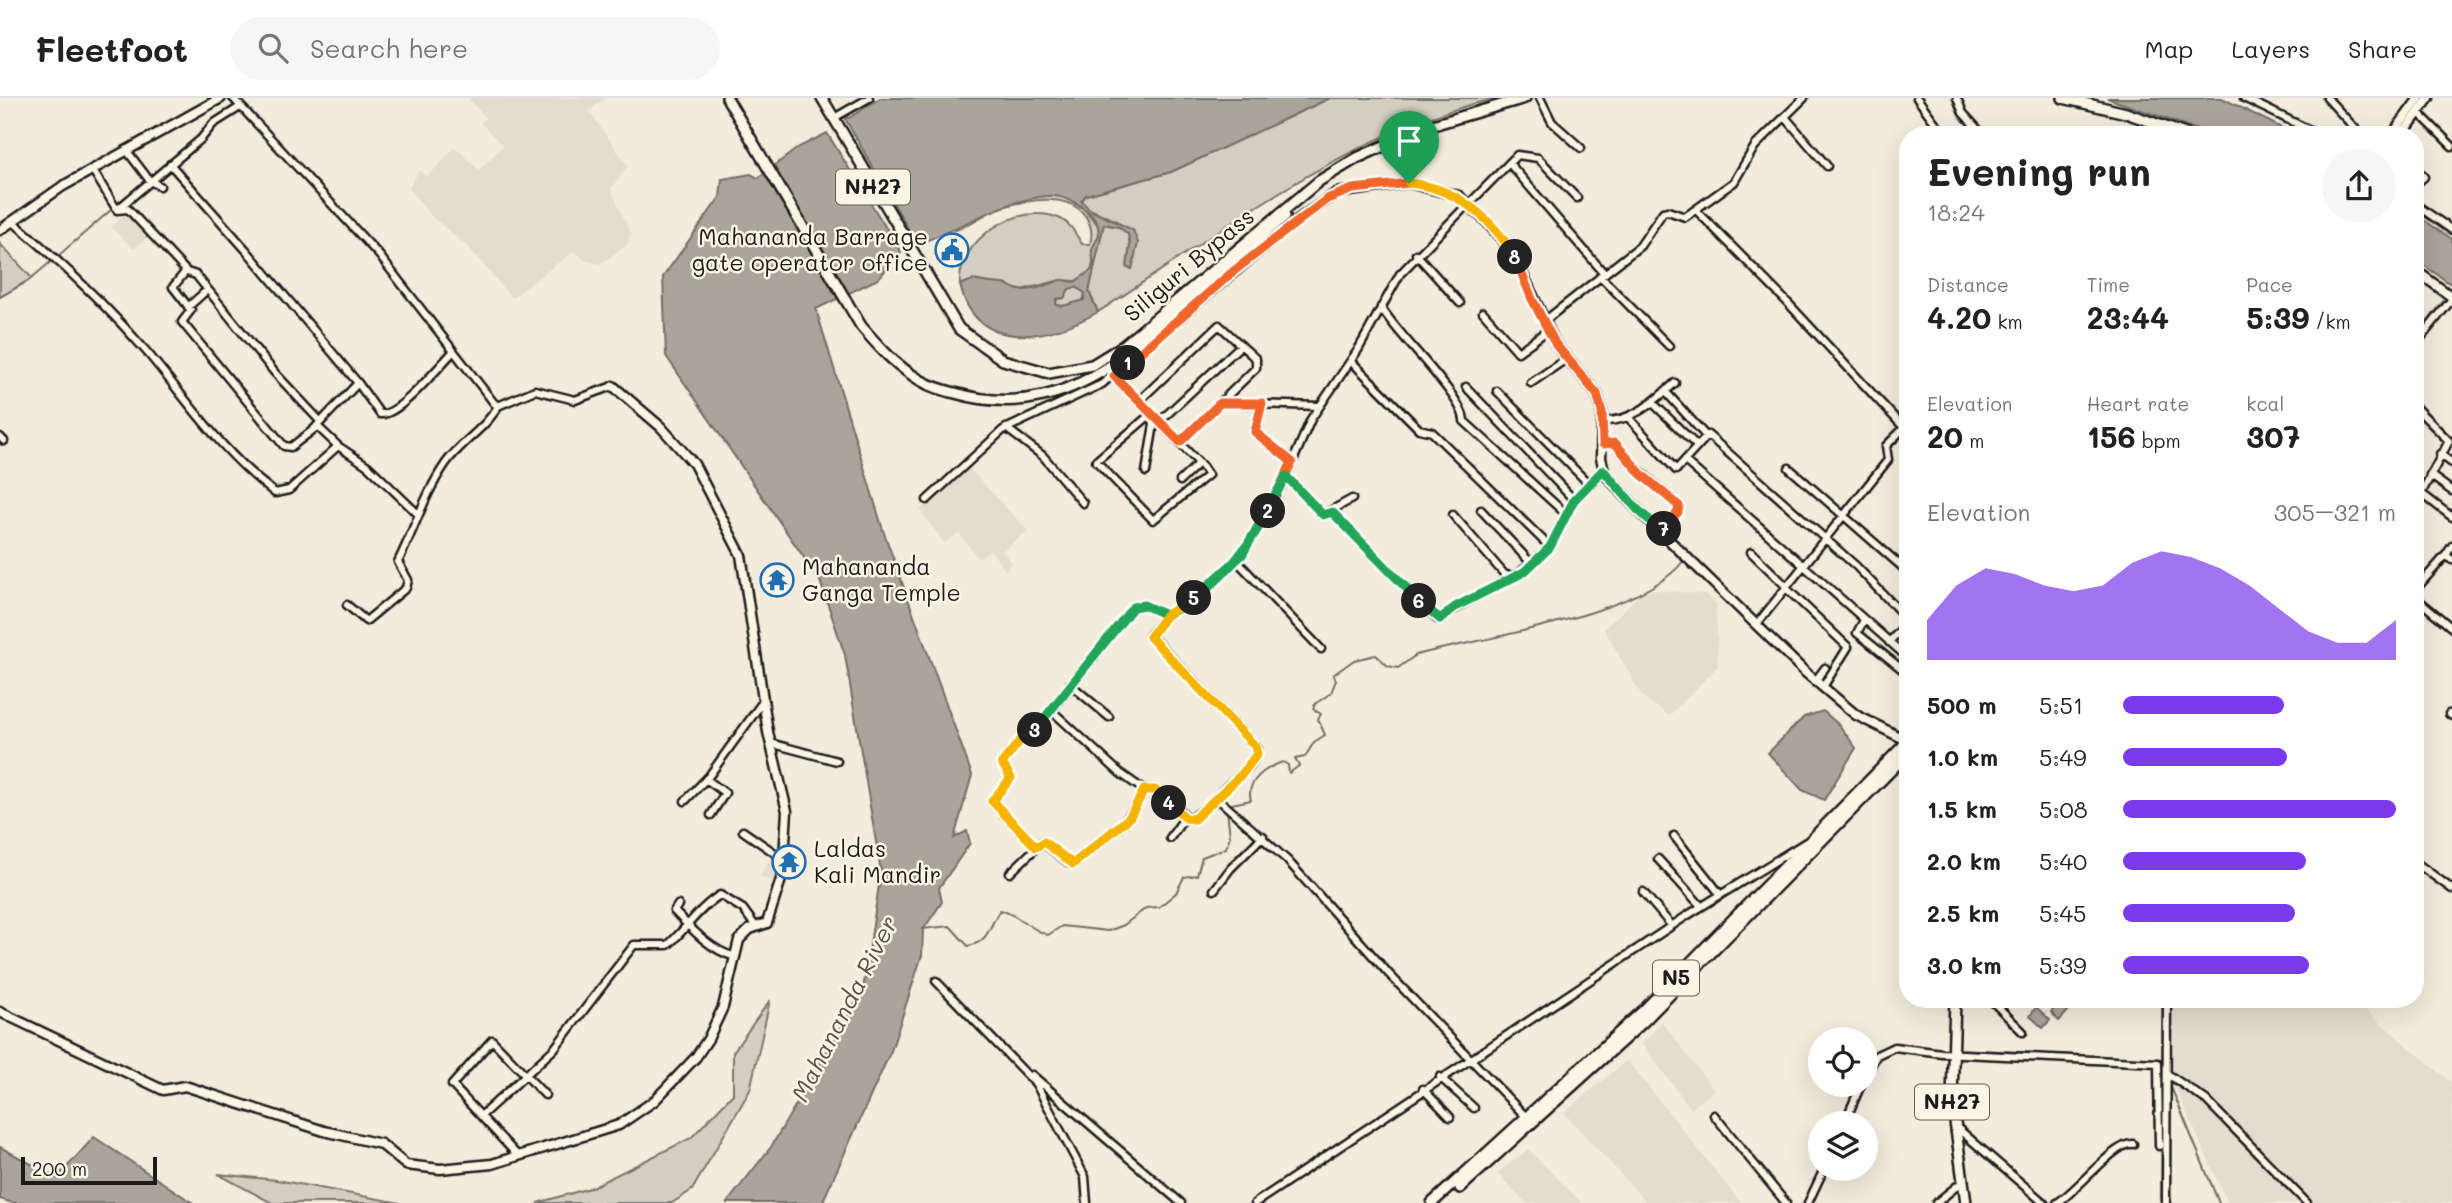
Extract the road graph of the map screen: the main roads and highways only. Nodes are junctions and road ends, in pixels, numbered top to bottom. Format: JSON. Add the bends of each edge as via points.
{"nodes":[{"id":1,"x":221,"y":98,"type":"edge"},
{"id":2,"x":727,"y":98,"type":"edge"},
{"id":3,"x":822,"y":98,"type":"edge"},
{"id":4,"x":1525,"y":98,"type":"edge"},
{"id":5,"x":2063,"y":98,"type":"edge"},
{"id":6,"x":2419,"y":98,"type":"edge"},
{"id":7,"x":2429,"y":98,"type":"edge"},
{"id":8,"x":2163,"y":126,"type":"edge"},
{"id":9,"x":2399,"y":126,"type":"edge"},
{"id":10,"x":2409,"y":126,"type":"edge"},
{"id":11,"x":1345,"y":165,"type":"junction"},
{"id":12,"x":0,"y":230,"type":"edge"},
{"id":13,"x":2424,"y":277,"type":"edge"},
{"id":14,"x":2452,"y":298,"type":"edge"},
{"id":15,"x":1166,"y":320,"type":"junction"},
{"id":16,"x":613,"y":386,"type":"road end"},
{"id":17,"x":1899,"y":741,"type":"edge"},
{"id":18,"x":1899,"y":755,"type":"edge"},
{"id":19,"x":1899,"y":755,"type":"edge"},
{"id":20,"x":1954,"y":1008,"type":"edge"},
{"id":21,"x":0,"y":1012,"type":"edge"},
{"id":22,"x":1432,"y":1203,"type":"edge"},
{"id":23,"x":1442,"y":1203,"type":"edge"},
{"id":24,"x":1966,"y":1203,"type":"edge"}],
"edges":[{"from":1,"to":12,"type":"main road","via":[[92,169]]},
{"from":2,"to":15,"type":"highway","via":[[861,326],[890,359],[935,388],[988,400],[1036,399],[1096,377]]},
{"from":3,"to":11,"type":"highway","name":"Siliguri Bypass","number":"NH27","via":[[949,316],[980,346],[1025,369],[1064,373],[1092,365],[1123,346],[1319,181]]},
{"from":4,"to":11,"type":"highway","name":"Siliguri Bypass","number":"NH27","via":[[1426,127]]},
{"from":5,"to":8,"type":"highway"},
{"from":6,"to":9,"type":"main road"},
{"from":7,"to":10,"type":"main road"},
{"from":11,"to":15,"type":"highway"},
{"from":13,"to":14,"type":"main road"},
{"from":15,"to":17,"type":"main road","via":[[1180,317],[1293,223],[1336,194],[1409,183],[1450,192],[1512,251],[1543,325],[1597,394],[1603,421],[1603,470],[1637,509],[1819,684],[1856,715]]},
{"from":16,"to":21,"type":"main road","via":[[661,427],[694,464],[736,540],[745,570],[770,743],[786,800],[782,881],[767,923],[742,935],[723,1007],[708,1039],[654,1101],[619,1125],[492,1164],[464,1168],[405,1165],[381,1144],[324,1131],[185,1086],[163,1090]]},
{"from":18,"to":22,"type":"highway","number":"N5","via":[[1645,1009]]},
{"from":19,"to":23,"type":"highway","number":"N5","via":[[1626,1039]]},
{"from":20,"to":24,"type":"highway","number":"NH27","via":[[1953,1125]]}]}
